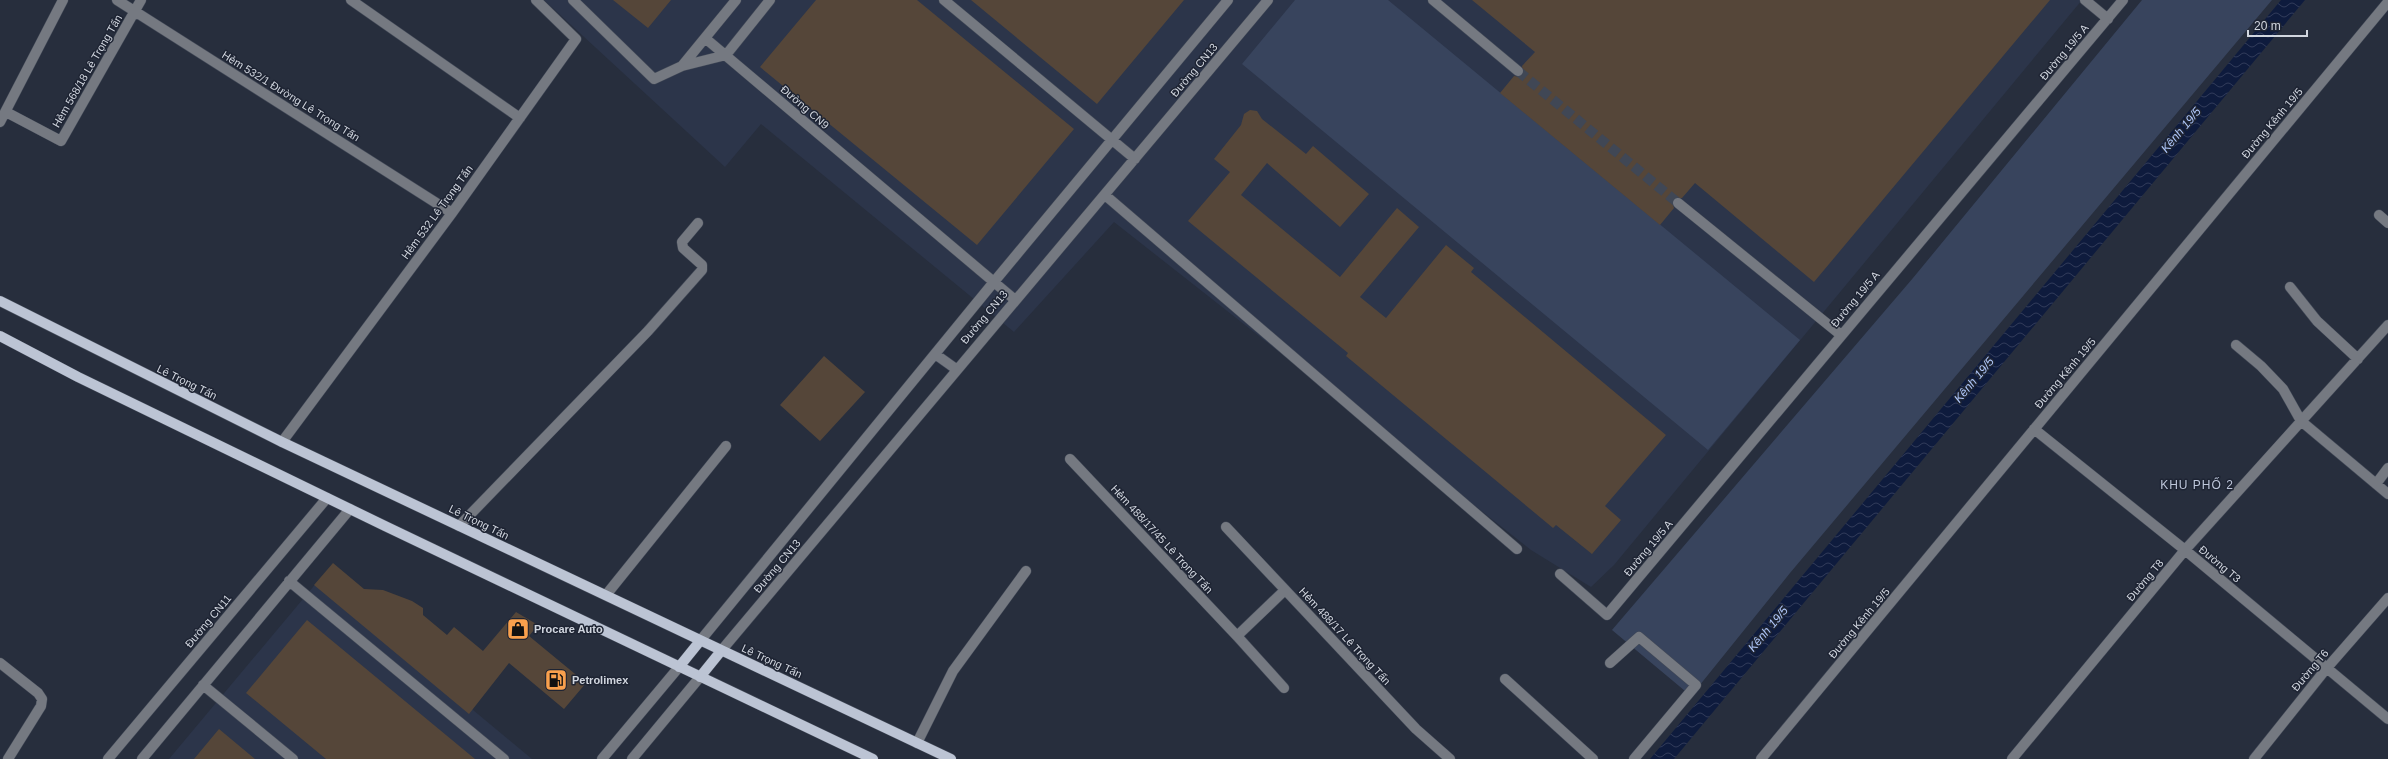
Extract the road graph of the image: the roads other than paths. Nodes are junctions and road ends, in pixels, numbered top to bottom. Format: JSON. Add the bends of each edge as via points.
{"nodes":[{"id":1,"x":63,"y":0,"type":"edge"},
{"id":2,"x":117,"y":0,"type":"edge"},
{"id":3,"x":141,"y":0,"type":"edge"},
{"id":4,"x":351,"y":0,"type":"edge"},
{"id":5,"x":536,"y":0,"type":"edge"},
{"id":6,"x":573,"y":0,"type":"edge"},
{"id":7,"x":736,"y":0,"type":"edge"},
{"id":8,"x":770,"y":0,"type":"edge"},
{"id":9,"x":944,"y":0,"type":"edge"},
{"id":10,"x":1228,"y":0,"type":"edge"},
{"id":11,"x":1268,"y":0,"type":"edge"},
{"id":12,"x":1433,"y":0,"type":"edge"},
{"id":13,"x":2085,"y":0,"type":"edge"},
{"id":14,"x":2123,"y":0,"type":"edge"},
{"id":15,"x":2388,"y":2,"type":"edge"},
{"id":16,"x":134,"y":12,"type":"junction"},
{"id":17,"x":2108,"y":19,"type":"junction"},
{"id":18,"x":705,"y":38,"type":"junction"},
{"id":19,"x":726,"y":54,"type":"junction"},
{"id":20,"x":682,"y":66,"type":"junction"},
{"id":21,"x":1518,"y":71,"type":"tunnel mouth"},
{"id":22,"x":6,"y":112,"type":"junction"},
{"id":23,"x":520,"y":118,"type":"junction"},
{"id":24,"x":0,"y":122,"type":"edge"},
{"id":25,"x":1112,"y":140,"type":"junction"},
{"id":26,"x":1135,"y":159,"type":"junction"},
{"id":27,"x":1105,"y":195,"type":"junction"},
{"id":28,"x":1678,"y":202,"type":"tunnel mouth"},
{"id":29,"x":452,"y":213,"type":"junction"},
{"id":30,"x":2379,"y":214,"type":"dead end"},
{"id":31,"x":698,"y":223,"type":"dead end"},
{"id":32,"x":2388,"y":223,"type":"edge"},
{"id":33,"x":993,"y":282,"type":"junction"},
{"id":34,"x":2290,"y":287,"type":"dead end"},
{"id":35,"x":1014,"y":299,"type":"junction"},
{"id":36,"x":0,"y":301,"type":"edge"},
{"id":37,"x":2388,"y":325,"type":"edge"},
{"id":38,"x":1840,"y":335,"type":"junction"},
{"id":39,"x":0,"y":336,"type":"edge"},
{"id":40,"x":2236,"y":345,"type":"dead end"},
{"id":41,"x":935,"y":354,"type":"junction"},
{"id":42,"x":2358,"y":359,"type":"junction"},
{"id":43,"x":956,"y":369,"type":"junction"},
{"id":44,"x":2301,"y":421,"type":"junction"},
{"id":45,"x":2034,"y":429,"type":"junction"},
{"id":46,"x":282,"y":442,"type":"junction"},
{"id":47,"x":726,"y":446,"type":"dead end"},
{"id":48,"x":1070,"y":458,"type":"dead end"},
{"id":49,"x":2388,"y":468,"type":"edge"},
{"id":50,"x":2376,"y":484,"type":"junction"},
{"id":51,"x":2388,"y":494,"type":"edge"},
{"id":52,"x":327,"y":498,"type":"junction"},
{"id":53,"x":350,"y":509,"type":"junction"},
{"id":54,"x":459,"y":526,"type":"junction"},
{"id":55,"x":1226,"y":527,"type":"dead end"},
{"id":56,"x":1517,"y":549,"type":"dead end"},
{"id":57,"x":2185,"y":550,"type":"junction"},
{"id":58,"x":1026,"y":571,"type":"dead end"},
{"id":59,"x":1560,"y":574,"type":"dead end"},
{"id":60,"x":289,"y":581,"type":"junction"},
{"id":61,"x":1286,"y":590,"type":"junction"},
{"id":62,"x":606,"y":595,"type":"junction"},
{"id":63,"x":2388,"y":598,"type":"edge"},
{"id":64,"x":1237,"y":636,"type":"junction"},
{"id":65,"x":700,"y":641,"type":"junction"},
{"id":66,"x":721,"y":651,"type":"junction"},
{"id":67,"x":0,"y":663,"type":"edge"},
{"id":68,"x":1610,"y":663,"type":"dead end"},
{"id":69,"x":679,"y":667,"type":"junction"},
{"id":70,"x":2326,"y":669,"type":"junction"},
{"id":71,"x":700,"y":677,"type":"junction"},
{"id":72,"x":1505,"y":679,"type":"dead end"},
{"id":73,"x":203,"y":685,"type":"junction"},
{"id":74,"x":1284,"y":688,"type":"dead end"},
{"id":75,"x":2388,"y":719,"type":"edge"},
{"id":76,"x":917,"y":743,"type":"junction"},
{"id":77,"x":8,"y":759,"type":"edge"},
{"id":78,"x":108,"y":759,"type":"edge"},
{"id":79,"x":142,"y":759,"type":"edge"},
{"id":80,"x":293,"y":759,"type":"edge"},
{"id":81,"x":504,"y":759,"type":"edge"},
{"id":82,"x":602,"y":759,"type":"edge"},
{"id":83,"x":632,"y":759,"type":"edge"},
{"id":84,"x":873,"y":759,"type":"edge"},
{"id":85,"x":951,"y":759,"type":"edge"},
{"id":86,"x":1450,"y":759,"type":"edge"},
{"id":87,"x":1593,"y":759,"type":"edge"},
{"id":88,"x":1634,"y":759,"type":"edge"},
{"id":89,"x":1761,"y":759,"type":"edge"},
{"id":90,"x":2012,"y":759,"type":"edge"},
{"id":91,"x":2254,"y":759,"type":"edge"}],
"edges":[{"from":1,"to":22,"type":"street"},
{"from":2,"to":16,"type":"street","name":"Hẻm 532/1 Đường Lê Trọng Tấn"},
{"from":3,"to":16,"type":"street","name":"Hẻm 568/18 Lê Trọng Tấn"},
{"from":4,"to":23,"type":"street"},
{"from":5,"to":23,"type":"street","name":"Hẻm 532 Lê Trọng Tấn","via":[[576,39]]},
{"from":6,"to":20,"type":"street","via":[[654,79]]},
{"from":7,"to":18,"type":"street"},
{"from":8,"to":19,"type":"street"},
{"from":9,"to":25,"type":"street"},
{"from":10,"to":25,"type":"street","name":"Đường CN13"},
{"from":11,"to":26,"type":"street","name":"Đường CN13"},
{"from":12,"to":21,"type":"street"},
{"from":13,"to":17,"type":"street"},
{"from":14,"to":17,"type":"street","name":"Đường 19/5 A"},
{"from":15,"to":45,"type":"street","name":"Đường Kênh 19/5"},
{"from":16,"to":22,"type":"street","name":"Hẻm 568/18 Lê Trọng Tấn","via":[[61,141]]},
{"from":16,"to":29,"type":"street","name":"Hẻm 532/1 Đường Lê Trọng Tấn"},
{"from":17,"to":38,"type":"street","name":"Đường 19/5 A"},
{"from":18,"to":19,"type":"street","name":"Đường CN9"},
{"from":18,"to":20,"type":"street"},
{"from":19,"to":20,"type":"street"},
{"from":19,"to":33,"type":"street","name":"Đường CN9"},
{"from":22,"to":24,"type":"street"},
{"from":23,"to":29,"type":"street","name":"Hẻm 532 Lê Trọng Tấn"},
{"from":25,"to":26,"type":"street"},
{"from":25,"to":33,"type":"street","name":"Đường CN13"},
{"from":26,"to":27,"type":"street","name":"Đường CN13"},
{"from":27,"to":35,"type":"street","name":"Đường CN13"},
{"from":27,"to":56,"type":"street"},
{"from":28,"to":38,"type":"street"},
{"from":29,"to":46,"type":"street","name":"Hẻm 532 Lê Trọng Tấn"},
{"from":30,"to":32,"type":"street"},
{"from":31,"to":54,"type":"street","via":[[682,242],[683,248],[702,265],[702,270],[648,331]]},
{"from":33,"to":35,"type":"street","name":"Đường CN9"},
{"from":33,"to":41,"type":"street","name":"Đường CN13"},
{"from":34,"to":42,"type":"street","via":[[2317,321]]},
{"from":35,"to":43,"type":"street","name":"Đường CN13"},
{"from":36,"to":46,"type":"main road","name":"Lê Trọng Tấn"},
{"from":37,"to":42,"type":"street","name":"Đường T8"},
{"from":38,"to":59,"type":"street","name":"Đường 19/5 A","via":[[1607,615]]},
{"from":39,"to":52,"type":"main road"},
{"from":40,"to":44,"type":"street","via":[[2283,389]]},
{"from":41,"to":43,"type":"street"},
{"from":41,"to":65,"type":"street","name":"Đường CN13"},
{"from":42,"to":44,"type":"street","name":"Đường T8"},
{"from":43,"to":66,"type":"street","name":"Đường CN13"},
{"from":44,"to":50,"type":"street"},
{"from":44,"to":57,"type":"street","name":"Đường T8"},
{"from":45,"to":57,"type":"street","name":"Đường T3"},
{"from":45,"to":89,"type":"street","name":"Đường Kênh 19/5"},
{"from":46,"to":54,"type":"main road","name":"Lê Trọng Tấn"},
{"from":47,"to":62,"type":"street"},
{"from":48,"to":64,"type":"street","name":"Hẻm 488/17/45 Lê Trọng Tấn"},
{"from":49,"to":50,"type":"street"},
{"from":50,"to":51,"type":"street"},
{"from":52,"to":53,"type":"main road"},
{"from":52,"to":78,"type":"street","name":"Đường CN11"},
{"from":53,"to":60,"type":"street"},
{"from":53,"to":69,"type":"main road"},
{"from":54,"to":62,"type":"main road","name":"Lê Trọng Tấn"},
{"from":55,"to":61,"type":"street","name":"Hẻm 488/17 Lê Trọng Tấn"},
{"from":57,"to":70,"type":"street","name":"Đường T3"},
{"from":57,"to":90,"type":"street","name":"Đường T8"},
{"from":58,"to":76,"type":"street","via":[[953,671]]},
{"from":60,"to":73,"type":"street"},
{"from":60,"to":81,"type":"street"},
{"from":61,"to":64,"type":"street"},
{"from":61,"to":86,"type":"street","name":"Hẻm 488/17 Lê Trọng Tấn","via":[[1416,729]]},
{"from":62,"to":65,"type":"main road","name":"Lê Trọng Tấn"},
{"from":63,"to":70,"type":"street","name":"Đường T6"},
{"from":64,"to":74,"type":"street","name":"Hẻm 488/17/45 Lê Trọng Tấn"},
{"from":65,"to":66,"type":"main road","name":"Lê Trọng Tấn"},
{"from":65,"to":69,"type":"main road"},
{"from":66,"to":71,"type":"main road"},
{"from":66,"to":76,"type":"main road","name":"Lê Trọng Tấn"},
{"from":67,"to":77,"type":"street","via":[[42,699],[41,706]]},
{"from":68,"to":88,"type":"street","via":[[1639,637],[1696,685]]},
{"from":69,"to":71,"type":"main road"},
{"from":69,"to":82,"type":"street"},
{"from":70,"to":75,"type":"street","name":"Đường T3"},
{"from":70,"to":91,"type":"street","name":"Đường T6"},
{"from":71,"to":83,"type":"street"},
{"from":71,"to":84,"type":"main road"},
{"from":72,"to":87,"type":"street"},
{"from":73,"to":79,"type":"street"},
{"from":73,"to":80,"type":"street"},
{"from":76,"to":85,"type":"main road","name":"Lê Trọng Tấn"}]}
